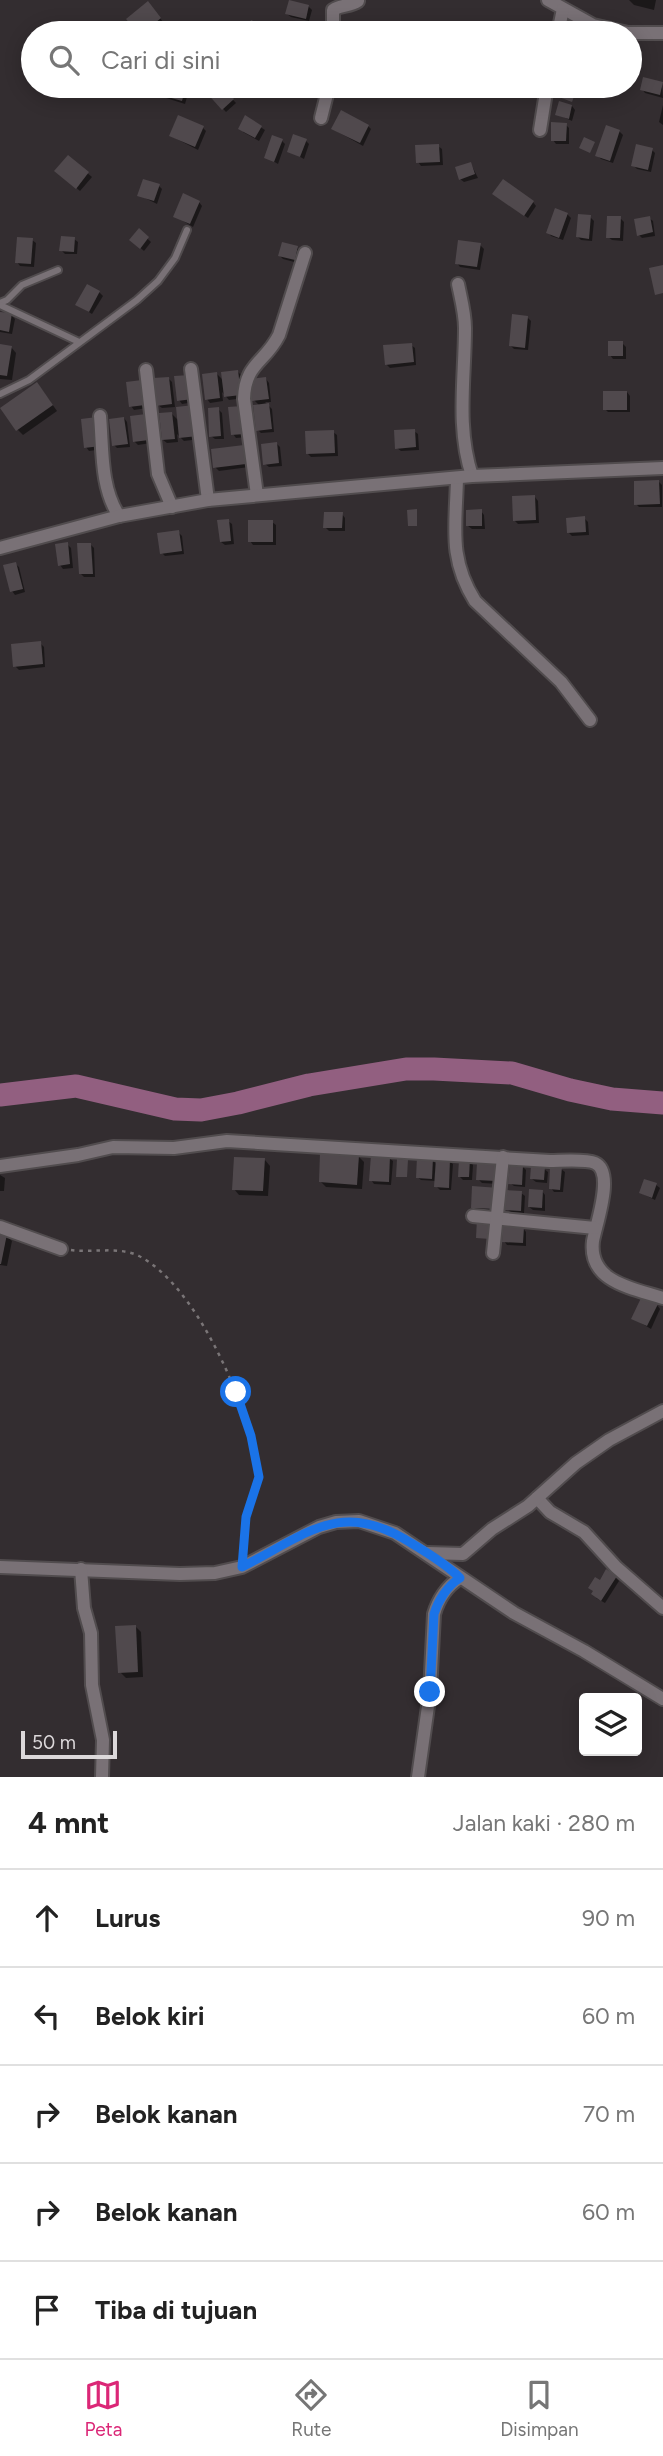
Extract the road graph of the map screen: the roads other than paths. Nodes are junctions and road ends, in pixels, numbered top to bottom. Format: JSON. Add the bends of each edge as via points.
{"nodes":[{"id":1,"x":358,"y":0,"type":"edge"},
{"id":2,"x":548,"y":0,"type":"edge"},
{"id":3,"x":563,"y":9,"type":"junction"},
{"id":4,"x":333,"y":21,"type":"edge"},
{"id":5,"x":560,"y":21,"type":"edge"},
{"id":6,"x":586,"y":21,"type":"edge"},
{"id":7,"x":642,"y":33,"type":"edge"},
{"id":8,"x":663,"y":33,"type":"edge"},
{"id":9,"x":326,"y":98,"type":"edge"},
{"id":10,"x":545,"y":98,"type":"edge"},
{"id":11,"x":321,"y":118,"type":"dead end"},
{"id":12,"x":540,"y":130,"type":"dead end"},
{"id":13,"x":187,"y":230,"type":"dead end"},
{"id":14,"x":304,"y":253,"type":"dead end"},
{"id":15,"x":58,"y":270,"type":"dead end"},
{"id":16,"x":458,"y":284,"type":"dead end"},
{"id":17,"x":0,"y":304,"type":"edge"},
{"id":18,"x":79,"y":342,"type":"junction"},
{"id":19,"x":191,"y":369,"type":"dead end"},
{"id":20,"x":146,"y":370,"type":"dead end"},
{"id":21,"x":0,"y":394,"type":"edge"},
{"id":22,"x":100,"y":416,"type":"dead end"},
{"id":23,"x":663,"y":468,"type":"edge"},
{"id":24,"x":472,"y":476,"type":"junction"},
{"id":25,"x":457,"y":478,"type":"junction"},
{"id":26,"x":257,"y":495,"type":"junction"},
{"id":27,"x":208,"y":500,"type":"junction"},
{"id":28,"x":172,"y":508,"type":"junction"},
{"id":29,"x":119,"y":516,"type":"junction"},
{"id":30,"x":0,"y":548,"type":"edge"},
{"id":31,"x":590,"y":720,"type":"dead end"},
{"id":32,"x":503,"y":1157,"type":"junction"},
{"id":33,"x":0,"y":1167,"type":"edge"},
{"id":34,"x":473,"y":1216,"type":"dead end"},
{"id":35,"x":498,"y":1218,"type":"junction"},
{"id":36,"x":0,"y":1227,"type":"edge"},
{"id":37,"x":595,"y":1228,"type":"junction"},
{"id":38,"x":61,"y":1248,"type":"road end"},
{"id":39,"x":493,"y":1253,"type":"dead end"},
{"id":40,"x":663,"y":1298,"type":"edge"},
{"id":41,"x":663,"y":1411,"type":"edge"},
{"id":42,"x":537,"y":1498,"type":"junction"},
{"id":43,"x":427,"y":1553,"type":"junction"},
{"id":44,"x":463,"y":1554,"type":"junction"},
{"id":45,"x":0,"y":1567,"type":"edge"},
{"id":46,"x":81,"y":1570,"type":"junction"},
{"id":47,"x":457,"y":1575,"type":"junction"},
{"id":48,"x":663,"y":1608,"type":"edge"},
{"id":49,"x":663,"y":1699,"type":"edge"},
{"id":50,"x":102,"y":1777,"type":"edge"},
{"id":51,"x":418,"y":1777,"type":"edge"}],
"edges":[{"from":1,"to":4,"type":"street","via":[[333,10]]},
{"from":2,"to":3,"type":"street"},
{"from":3,"to":5,"type":"street"},
{"from":3,"to":6,"type":"street"},
{"from":7,"to":8,"type":"street"},
{"from":9,"to":11,"type":"street"},
{"from":10,"to":12,"type":"street"},
{"from":13,"to":18,"type":"lane","via":[[158,281]]},
{"from":14,"to":26,"type":"street","via":[[274,344],[248,374],[244,386]]},
{"from":15,"to":17,"type":"lane","via":[[22,285]]},
{"from":16,"to":24,"type":"street","via":[[465,327],[463,433]]},
{"from":17,"to":18,"type":"lane"},
{"from":18,"to":21,"type":"lane","via":[[29,380]]},
{"from":19,"to":27,"type":"street"},
{"from":20,"to":28,"type":"street","via":[[158,474]]},
{"from":22,"to":29,"type":"street","via":[[105,482]]},
{"from":23,"to":24,"type":"street"},
{"from":24,"to":25,"type":"street"},
{"from":25,"to":26,"type":"street"},
{"from":25,"to":31,"type":"street","via":[[456,559],[465,584],[475,601],[562,681]]},
{"from":26,"to":27,"type":"street"},
{"from":27,"to":28,"type":"street"},
{"from":28,"to":29,"type":"street"},
{"from":29,"to":30,"type":"street"},
{"from":32,"to":33,"type":"street","via":[[227,1141],[174,1148],[113,1147]]},
{"from":32,"to":35,"type":"street"},
{"from":32,"to":37,"type":"street","via":[[597,1163],[606,1183]]},
{"from":34,"to":35,"type":"street"},
{"from":35,"to":37,"type":"street"},
{"from":35,"to":39,"type":"street"},
{"from":36,"to":38,"type":"street"},
{"from":37,"to":40,"type":"street","via":[[592,1250],[600,1271],[630,1289]]},
{"from":41,"to":42,"type":"street","via":[[609,1440]]},
{"from":42,"to":44,"type":"street"},
{"from":42,"to":48,"type":"street","via":[[550,1512],[584,1532]]},
{"from":43,"to":44,"type":"street"},
{"from":43,"to":46,"type":"street","via":[[395,1533],[346,1521],[319,1527],[242,1567],[215,1573]]},
{"from":43,"to":47,"type":"street"},
{"from":44,"to":47,"type":"street"},
{"from":45,"to":46,"type":"street"},
{"from":46,"to":50,"type":"street","via":[[91,1633],[90,1667],[103,1740]]},
{"from":47,"to":49,"type":"street"},
{"from":47,"to":51,"type":"street","via":[[434,1614],[430,1692]]}]}
